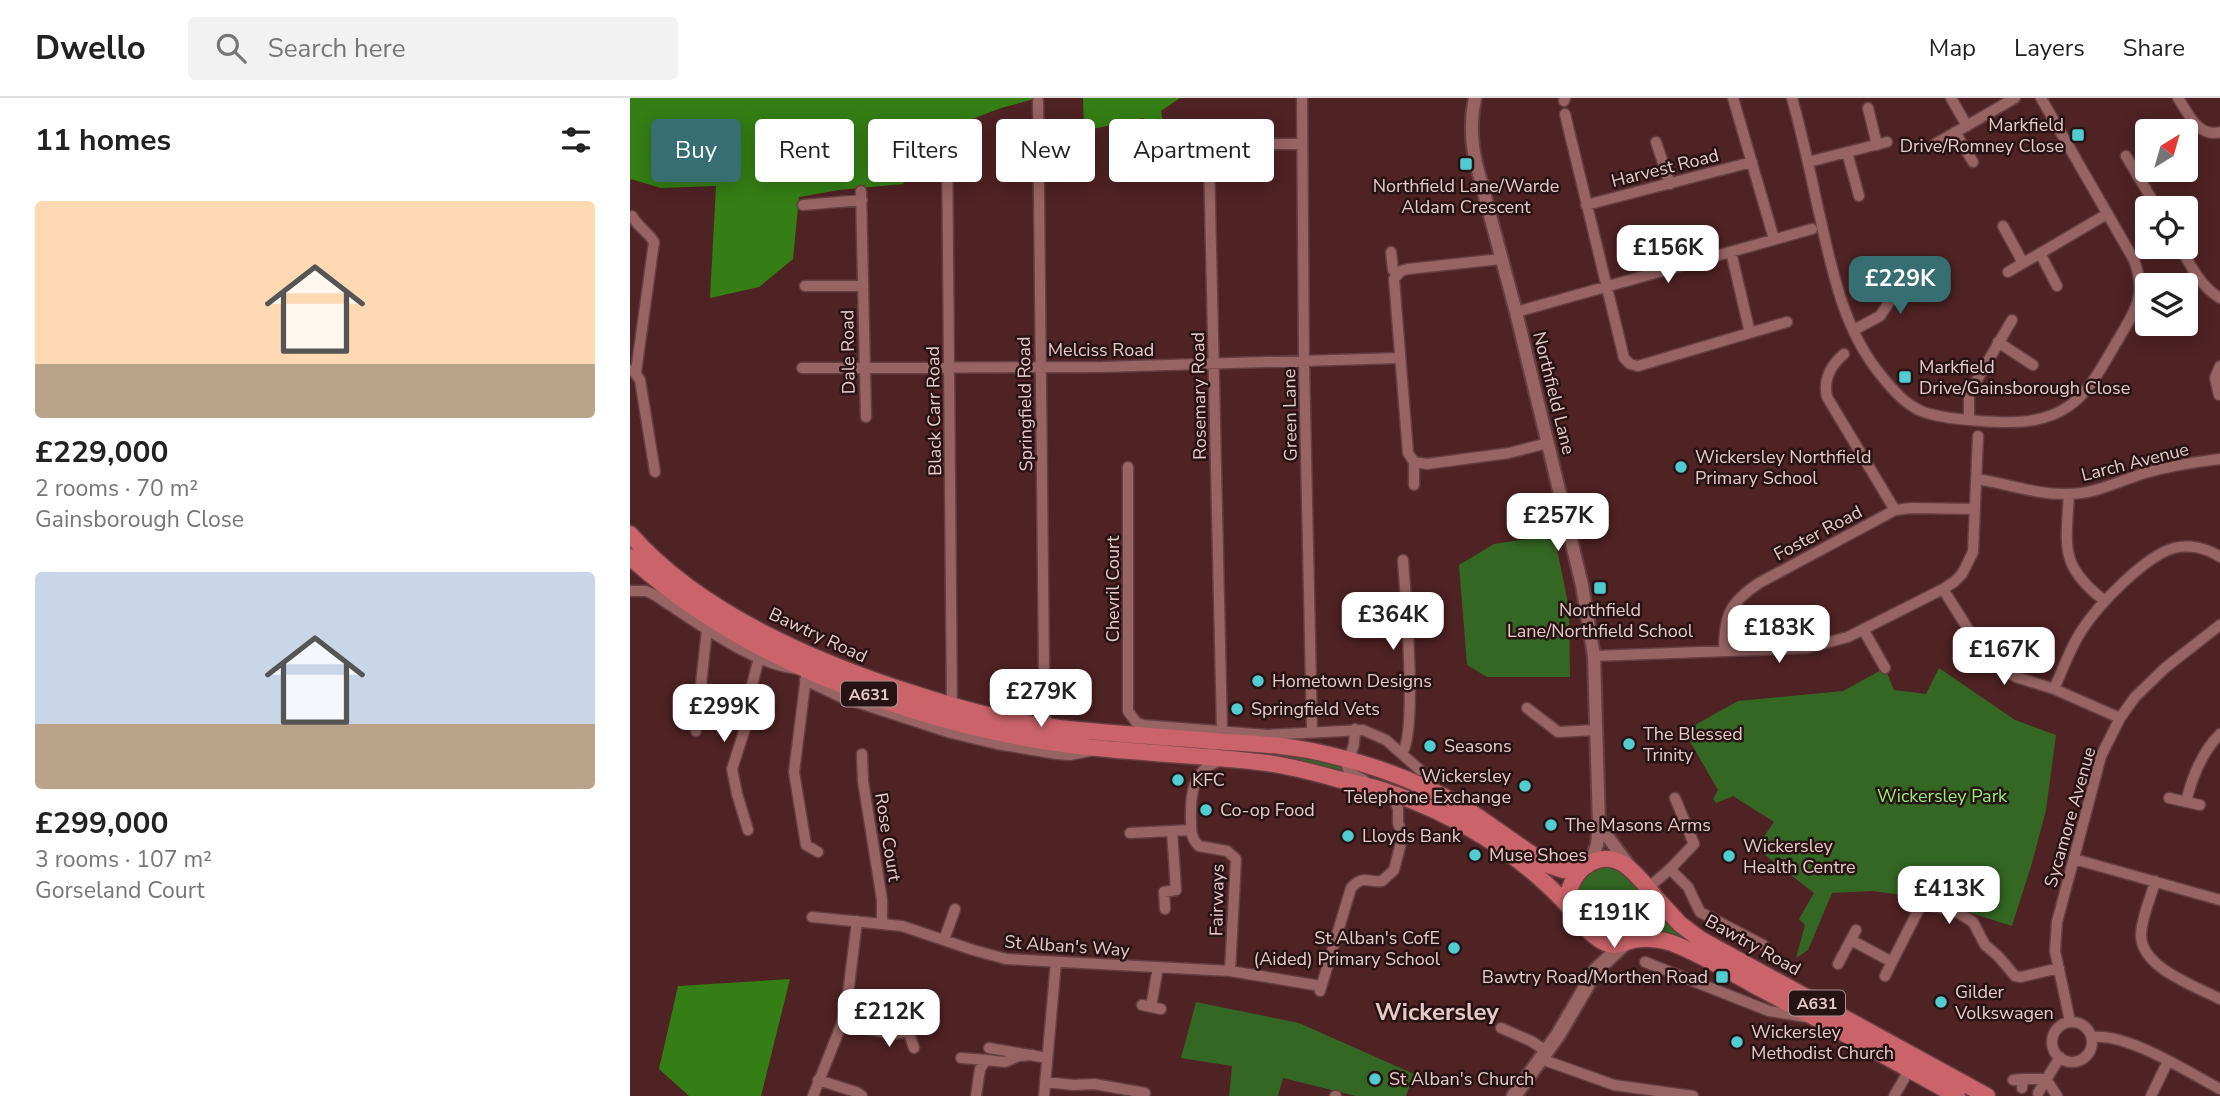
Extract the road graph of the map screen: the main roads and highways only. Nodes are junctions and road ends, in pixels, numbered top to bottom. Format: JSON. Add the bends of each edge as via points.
{"nodes":[{"id":1,"x":630,"y":534,"type":"edge"},
{"id":2,"x":630,"y":557,"type":"edge"},
{"id":3,"x":923,"y":702,"type":"junction"},
{"id":4,"x":951,"y":713,"type":"junction"},
{"id":5,"x":1585,"y":867,"type":"junction"},
{"id":6,"x":1652,"y":893,"type":"junction"},
{"id":7,"x":1571,"y":909,"type":"junction"},
{"id":8,"x":1592,"y":934,"type":"junction"},
{"id":9,"x":1639,"y":938,"type":"junction"},
{"id":10,"x":1623,"y":945,"type":"junction"},
{"id":11,"x":1596,"y":970,"type":"junction"},
{"id":12,"x":1895,"y":1054,"type":"junction"},
{"id":13,"x":1514,"y":1096,"type":"edge"},
{"id":14,"x":1957,"y":1096,"type":"edge"},
{"id":15,"x":1987,"y":1096,"type":"edge"}],
"edges":[{"from":1,"to":3,"type":"main road","name":"Bawtry Road","number":"A631","via":[[679,579],[736,617],[826,662]]},
{"from":2,"to":3,"type":"main road","name":"Bawtry Road","number":"A631","via":[[700,611],[806,674],[881,699]]},
{"from":3,"to":4,"type":"main road","name":"Bawtry Road","number":"A631"},
{"from":4,"to":5,"type":"main road","name":"Bawtry Road","number":"A631","via":[[1053,727],[1277,746],[1348,759],[1447,799],[1551,866],[1563,870]]},
{"from":4,"to":7,"type":"main road","name":"Bawtry Road","number":"A631","via":[[1028,738],[1281,765],[1386,791],[1501,848]]},
{"from":5,"to":6,"type":"main road","number":"A631","via":[[1607,858],[1622,862]]},
{"from":5,"to":7,"type":"main road","via":[[1570,888]]},
{"from":6,"to":9,"type":"main road","via":[[1651,923]]},
{"from":6,"to":12,"type":"main road","name":"Bawtry Road","number":"A631","via":[[1697,937]]},
{"from":7,"to":8,"type":"main road","number":"A631"},
{"from":8,"to":10,"type":"main road","via":[[1604,942]]},
{"from":8,"to":11,"type":"main road"},
{"from":9,"to":10,"type":"main road"},
{"from":9,"to":12,"type":"main road","name":"Bawtry Road","number":"A631","via":[[1673,944]]},
{"from":10,"to":11,"type":"main road"},
{"from":11,"to":13,"type":"main road"},
{"from":12,"to":14,"type":"main road","name":"Bawtry Road","number":"A631","via":[[1910,1070]]},
{"from":12,"to":15,"type":"main road","name":"Bawtry Road","number":"A631"}]}
